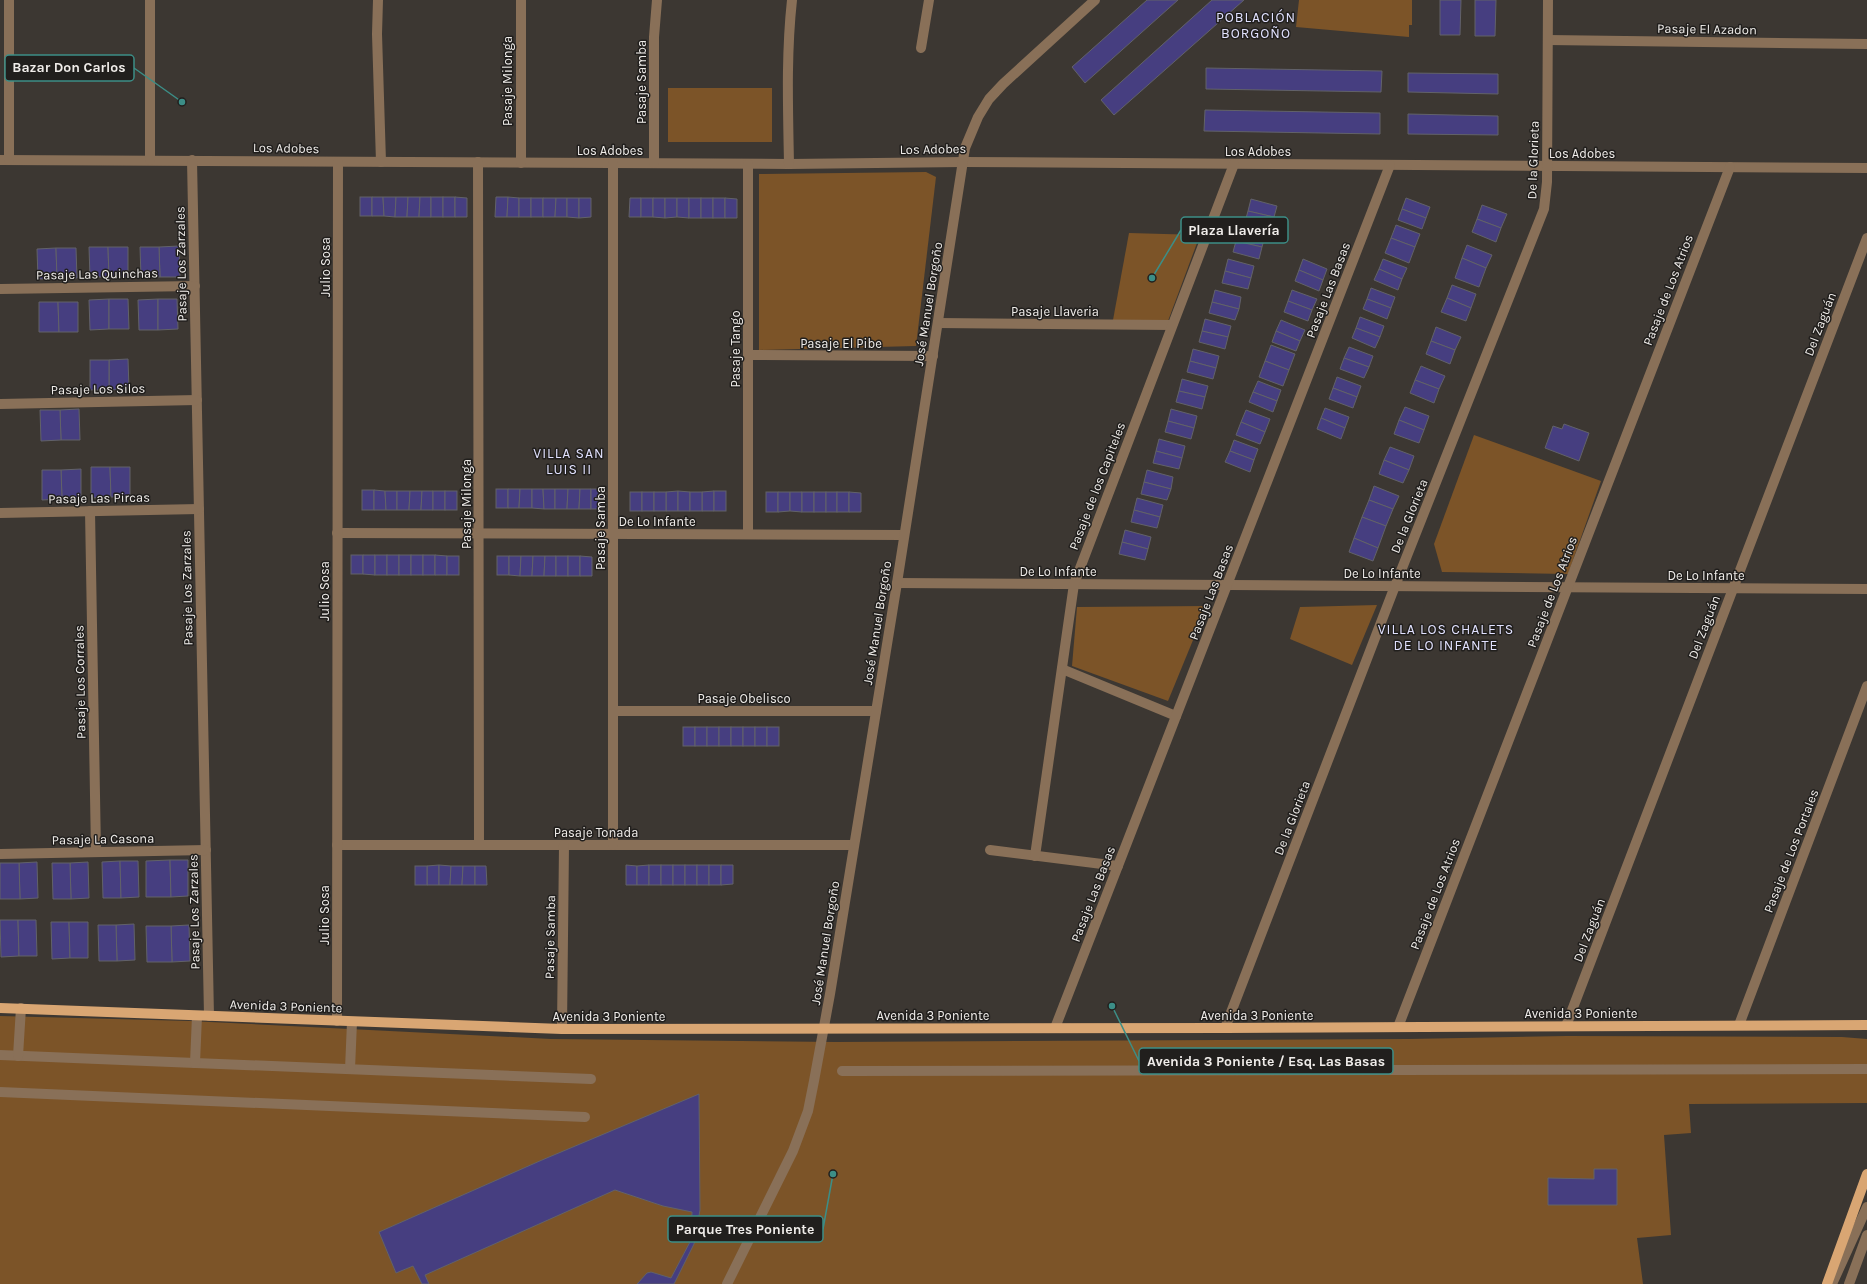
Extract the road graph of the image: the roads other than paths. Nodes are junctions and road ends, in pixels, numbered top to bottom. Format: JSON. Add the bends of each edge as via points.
{"nodes":[{"id":1,"x":9,"y":0,"type":"edge"},
{"id":2,"x":150,"y":0,"type":"edge"},
{"id":3,"x":378,"y":0,"type":"edge"},
{"id":4,"x":521,"y":0,"type":"edge"},
{"id":5,"x":657,"y":0,"type":"edge"},
{"id":6,"x":792,"y":0,"type":"edge"},
{"id":7,"x":929,"y":0,"type":"edge"},
{"id":8,"x":1095,"y":0,"type":"edge"},
{"id":9,"x":1548,"y":0,"type":"edge"},
{"id":10,"x":1548,"y":40,"type":"junction"},
{"id":11,"x":1867,"y":44,"type":"edge"},
{"id":12,"x":921,"y":48,"type":"dead end"},
{"id":13,"x":4,"y":160,"type":"edge"},
{"id":14,"x":150,"y":160,"type":"junction"},
{"id":15,"x":192,"y":160,"type":"junction"},
{"id":16,"x":338,"y":162,"type":"junction"},
{"id":17,"x":381,"y":162,"type":"junction"},
{"id":18,"x":478,"y":162,"type":"junction"},
{"id":19,"x":963,"y":162,"type":"junction"},
{"id":20,"x":521,"y":163,"type":"junction"},
{"id":21,"x":613,"y":163,"type":"junction"},
{"id":22,"x":654,"y":163,"type":"junction"},
{"id":23,"x":748,"y":164,"type":"junction"},
{"id":24,"x":789,"y":164,"type":"junction"},
{"id":25,"x":1234,"y":164,"type":"junction"},
{"id":26,"x":1390,"y":165,"type":"junction"},
{"id":27,"x":1547,"y":166,"type":"junction"},
{"id":28,"x":1730,"y":167,"type":"junction"},
{"id":29,"x":1867,"y":168,"type":"edge"},
{"id":30,"x":1867,"y":238,"type":"edge"},
{"id":31,"x":194,"y":286,"type":"junction"},
{"id":32,"x":0,"y":289,"type":"edge"},
{"id":33,"x":938,"y":323,"type":"junction"},
{"id":34,"x":1172,"y":325,"type":"junction"},
{"id":35,"x":748,"y":355,"type":"junction"},
{"id":36,"x":933,"y":356,"type":"junction"},
{"id":37,"x":197,"y":400,"type":"junction"},
{"id":38,"x":0,"y":404,"type":"edge"},
{"id":39,"x":199,"y":509,"type":"junction"},
{"id":40,"x":90,"y":511,"type":"junction"},
{"id":41,"x":0,"y":513,"type":"edge"},
{"id":42,"x":337,"y":533,"type":"junction"},
{"id":43,"x":479,"y":533,"type":"junction"},
{"id":44,"x":613,"y":534,"type":"junction"},
{"id":45,"x":748,"y":534,"type":"junction"},
{"id":46,"x":904,"y":535,"type":"junction"},
{"id":47,"x":897,"y":583,"type":"junction"},
{"id":48,"x":1074,"y":584,"type":"junction"},
{"id":49,"x":1227,"y":585,"type":"junction"},
{"id":50,"x":1395,"y":586,"type":"junction"},
{"id":51,"x":1568,"y":587,"type":"junction"},
{"id":52,"x":1732,"y":588,"type":"junction"},
{"id":53,"x":1867,"y":589,"type":"edge"},
{"id":54,"x":1062,"y":669,"type":"junction"},
{"id":55,"x":1867,"y":686,"type":"edge"},
{"id":56,"x":876,"y":711,"type":"junction"},
{"id":57,"x":613,"y":712,"type":"junction"},
{"id":58,"x":1176,"y":716,"type":"junction"},
{"id":59,"x":337,"y":845,"type":"junction"},
{"id":60,"x":479,"y":845,"type":"junction"},
{"id":61,"x":564,"y":845,"type":"junction"},
{"id":62,"x":613,"y":845,"type":"junction"},
{"id":63,"x":854,"y":845,"type":"junction"},
{"id":64,"x":206,"y":850,"type":"junction"},
{"id":65,"x":990,"y":850,"type":"dead end"},
{"id":66,"x":96,"y":852,"type":"junction"},
{"id":67,"x":0,"y":854,"type":"edge"},
{"id":68,"x":1035,"y":856,"type":"junction"},
{"id":69,"x":1118,"y":866,"type":"junction"},
{"id":70,"x":0,"y":1008,"type":"edge"},
{"id":71,"x":21,"y":1008,"type":"junction"},
{"id":72,"x":197,"y":1016,"type":"junction"},
{"id":73,"x":209,"y":1016,"type":"junction"},
{"id":74,"x":337,"y":1021,"type":"junction"},
{"id":75,"x":352,"y":1022,"type":"junction"},
{"id":76,"x":1867,"y":1024,"type":"edge"},
{"id":77,"x":1739,"y":1025,"type":"junction"},
{"id":78,"x":1566,"y":1026,"type":"junction"},
{"id":79,"x":1398,"y":1027,"type":"junction"},
{"id":80,"x":824,"y":1028,"type":"junction"},
{"id":81,"x":1055,"y":1028,"type":"junction"},
{"id":82,"x":1225,"y":1028,"type":"junction"},
{"id":83,"x":562,"y":1029,"type":"junction"},
{"id":84,"x":0,"y":1055,"type":"edge"},
{"id":85,"x":18,"y":1056,"type":"junction"},
{"id":86,"x":195,"y":1063,"type":"junction"},
{"id":87,"x":350,"y":1069,"type":"junction"},
{"id":88,"x":1867,"y":1069,"type":"edge"},
{"id":89,"x":842,"y":1071,"type":"dead end"},
{"id":90,"x":591,"y":1079,"type":"dead end"},
{"id":91,"x":0,"y":1092,"type":"edge"},
{"id":92,"x":586,"y":1118,"type":"dead end"},
{"id":93,"x":1867,"y":1174,"type":"edge"},
{"id":94,"x":1867,"y":1207,"type":"edge"},
{"id":95,"x":1867,"y":1235,"type":"edge"},
{"id":96,"x":727,"y":1284,"type":"edge"},
{"id":97,"x":1827,"y":1284,"type":"edge"},
{"id":98,"x":1832,"y":1284,"type":"edge"},
{"id":99,"x":1850,"y":1284,"type":"edge"}],
"edges":[{"from":1,"to":13,"type":"street"},
{"from":2,"to":14,"type":"street"},
{"from":3,"to":17,"type":"street"},
{"from":4,"to":20,"type":"street","name":"Pasaje Milonga"},
{"from":5,"to":22,"type":"street","name":"Pasaje Samba","via":[[654,37]]},
{"from":6,"to":24,"type":"street","via":[[787,71]]},
{"from":7,"to":12,"type":"street"},
{"from":8,"to":19,"type":"street","name":"José Manuel Borgoño","via":[[989,99],[970,132]]},
{"from":9,"to":10,"type":"street","name":"De la Glorieta"},
{"from":10,"to":11,"type":"street","name":"Pasaje El Azadon"},
{"from":10,"to":27,"type":"street","name":"De la Glorieta"},
{"from":13,"to":14,"type":"street","name":"Los Adobes"},
{"from":14,"to":15,"type":"street","name":"Los Adobes"},
{"from":15,"to":16,"type":"street","name":"Los Adobes"},
{"from":15,"to":31,"type":"street","name":"Pasaje Los Zarzales"},
{"from":16,"to":17,"type":"street","name":"Los Adobes"},
{"from":16,"to":42,"type":"street","name":"Julio Sosa"},
{"from":17,"to":18,"type":"street","name":"Los Adobes"},
{"from":18,"to":20,"type":"street","name":"Los Adobes"},
{"from":18,"to":43,"type":"street","name":"Pasaje Milonga"},
{"from":19,"to":24,"type":"street","name":"Los Adobes"},
{"from":19,"to":25,"type":"street","name":"Los Adobes"},
{"from":19,"to":33,"type":"street","name":"José Manuel Borgoño"},
{"from":20,"to":21,"type":"street","name":"Los Adobes"},
{"from":21,"to":22,"type":"street","name":"Los Adobes"},
{"from":21,"to":44,"type":"street","name":"Pasaje Samba"},
{"from":22,"to":23,"type":"street","name":"Los Adobes"},
{"from":23,"to":24,"type":"street","name":"Los Adobes"},
{"from":23,"to":35,"type":"street","name":"Pasaje Tango"},
{"from":25,"to":26,"type":"street","name":"Los Adobes"},
{"from":25,"to":34,"type":"street","name":"Pasaje de los Capiteles"},
{"from":26,"to":27,"type":"street","name":"Los Adobes"},
{"from":26,"to":49,"type":"street","name":"Pasaje Las Basas"},
{"from":27,"to":28,"type":"street","name":"Los Adobes"},
{"from":27,"to":50,"type":"street","name":"De la Glorieta","via":[[1547,195],[1541,216]]},
{"from":28,"to":29,"type":"street","name":"Los Adobes"},
{"from":28,"to":51,"type":"street","name":"Pasaje de Los Atrios"},
{"from":30,"to":52,"type":"street","name":"Del Zaguán"},
{"from":31,"to":32,"type":"street","name":"Pasaje Las Quinchas"},
{"from":31,"to":37,"type":"street","name":"Pasaje Los Zarzales"},
{"from":33,"to":34,"type":"street","name":"Pasaje Llaveria"},
{"from":33,"to":36,"type":"street","name":"José Manuel Borgoño"},
{"from":34,"to":48,"type":"street","name":"Pasaje de los Capiteles"},
{"from":35,"to":36,"type":"street","name":"Pasaje El Pibe"},
{"from":35,"to":45,"type":"street","name":"Pasaje Tango"},
{"from":36,"to":46,"type":"street","name":"José Manuel Borgoño"},
{"from":37,"to":38,"type":"street","name":"Pasaje Los Silos"},
{"from":37,"to":39,"type":"street","name":"Pasaje Los Zarzales"},
{"from":39,"to":40,"type":"street","name":"Pasaje Las Pircas"},
{"from":39,"to":64,"type":"street","name":"Pasaje Los Zarzales"},
{"from":40,"to":41,"type":"street","name":"Pasaje Las Pircas"},
{"from":40,"to":66,"type":"street","name":"Pasaje Los Corrales"},
{"from":42,"to":43,"type":"street","name":"De Lo Infante"},
{"from":42,"to":59,"type":"street","name":"Julio Sosa"},
{"from":43,"to":44,"type":"street","name":"De Lo Infante"},
{"from":43,"to":60,"type":"street","name":"Pasaje Milonga"},
{"from":44,"to":45,"type":"street","name":"De Lo Infante"},
{"from":44,"to":57,"type":"street","name":"Pasaje Samba"},
{"from":45,"to":46,"type":"street","name":"De Lo Infante"},
{"from":46,"to":47,"type":"street","name":"José Manuel Borgoño"},
{"from":47,"to":48,"type":"street","name":"De Lo Infante"},
{"from":47,"to":56,"type":"street","name":"José Manuel Borgoño"},
{"from":48,"to":49,"type":"street","name":"De Lo Infante"},
{"from":48,"to":54,"type":"street","name":"Pasaje de los Capiteles"},
{"from":49,"to":50,"type":"street","name":"De Lo Infante"},
{"from":49,"to":58,"type":"street","name":"Pasaje Las Basas"},
{"from":50,"to":51,"type":"street","name":"De Lo Infante"},
{"from":50,"to":82,"type":"street","name":"De la Glorieta"},
{"from":51,"to":52,"type":"street","name":"De Lo Infante"},
{"from":51,"to":79,"type":"street","name":"Pasaje de Los Atrios"},
{"from":52,"to":53,"type":"street","name":"De Lo Infante"},
{"from":52,"to":78,"type":"street","name":"Del Zaguán"},
{"from":54,"to":58,"type":"street"},
{"from":54,"to":68,"type":"street","name":"Pasaje de los Capiteles"},
{"from":55,"to":77,"type":"street","name":"Pasaje de Los Portales"},
{"from":56,"to":57,"type":"street","name":"Pasaje Obelisco"},
{"from":56,"to":63,"type":"street","name":"José Manuel Borgoño"},
{"from":57,"to":62,"type":"street","name":"Pasaje Samba"},
{"from":58,"to":69,"type":"street","name":"Pasaje Las Basas"},
{"from":59,"to":60,"type":"street","name":"Pasaje Tonada"},
{"from":59,"to":74,"type":"street","name":"Julio Sosa"},
{"from":60,"to":61,"type":"street","name":"Pasaje Tonada"},
{"from":61,"to":62,"type":"street","name":"Pasaje Tonada"},
{"from":61,"to":83,"type":"street","name":"Pasaje Samba"},
{"from":62,"to":63,"type":"street","name":"Pasaje Tonada"},
{"from":63,"to":80,"type":"street","name":"José Manuel Borgoño"},
{"from":64,"to":66,"type":"street","name":"Pasaje La Casona"},
{"from":64,"to":73,"type":"street","name":"Pasaje Los Zarzales"},
{"from":65,"to":68,"type":"street"},
{"from":66,"to":67,"type":"street","name":"Pasaje La Casona"},
{"from":68,"to":69,"type":"street"},
{"from":69,"to":81,"type":"street","name":"Pasaje Las Basas"},
{"from":70,"to":71,"type":"main road","name":"Avenida 3 Poniente"},
{"from":71,"to":72,"type":"main road","name":"Avenida 3 Poniente"},
{"from":71,"to":85,"type":"street"},
{"from":72,"to":73,"type":"main road","name":"Avenida 3 Poniente"},
{"from":72,"to":86,"type":"street"},
{"from":73,"to":74,"type":"main road","name":"Avenida 3 Poniente"},
{"from":74,"to":75,"type":"main road","name":"Avenida 3 Poniente"},
{"from":75,"to":83,"type":"main road","name":"Avenida 3 Poniente"},
{"from":75,"to":87,"type":"street"},
{"from":76,"to":77,"type":"main road","name":"Avenida 3 Poniente"},
{"from":77,"to":78,"type":"main road","name":"Avenida 3 Poniente"},
{"from":78,"to":79,"type":"main road","name":"Avenida 3 Poniente"},
{"from":79,"to":82,"type":"main road","name":"Avenida 3 Poniente"},
{"from":80,"to":81,"type":"main road","name":"Avenida 3 Poniente"},
{"from":80,"to":83,"type":"main road","name":"Avenida 3 Poniente"},
{"from":80,"to":96,"type":"street","name":"José Manuel Borgoño","via":[[808,1111],[800,1133]]},
{"from":81,"to":82,"type":"main road","name":"Avenida 3 Poniente"},
{"from":84,"to":85,"type":"street"},
{"from":85,"to":86,"type":"street"},
{"from":86,"to":87,"type":"street"},
{"from":87,"to":90,"type":"street"},
{"from":88,"to":89,"type":"street"},
{"from":91,"to":92,"type":"street"},
{"from":93,"to":97,"type":"main road"},
{"from":94,"to":98,"type":"street"},
{"from":95,"to":99,"type":"street"}]}
